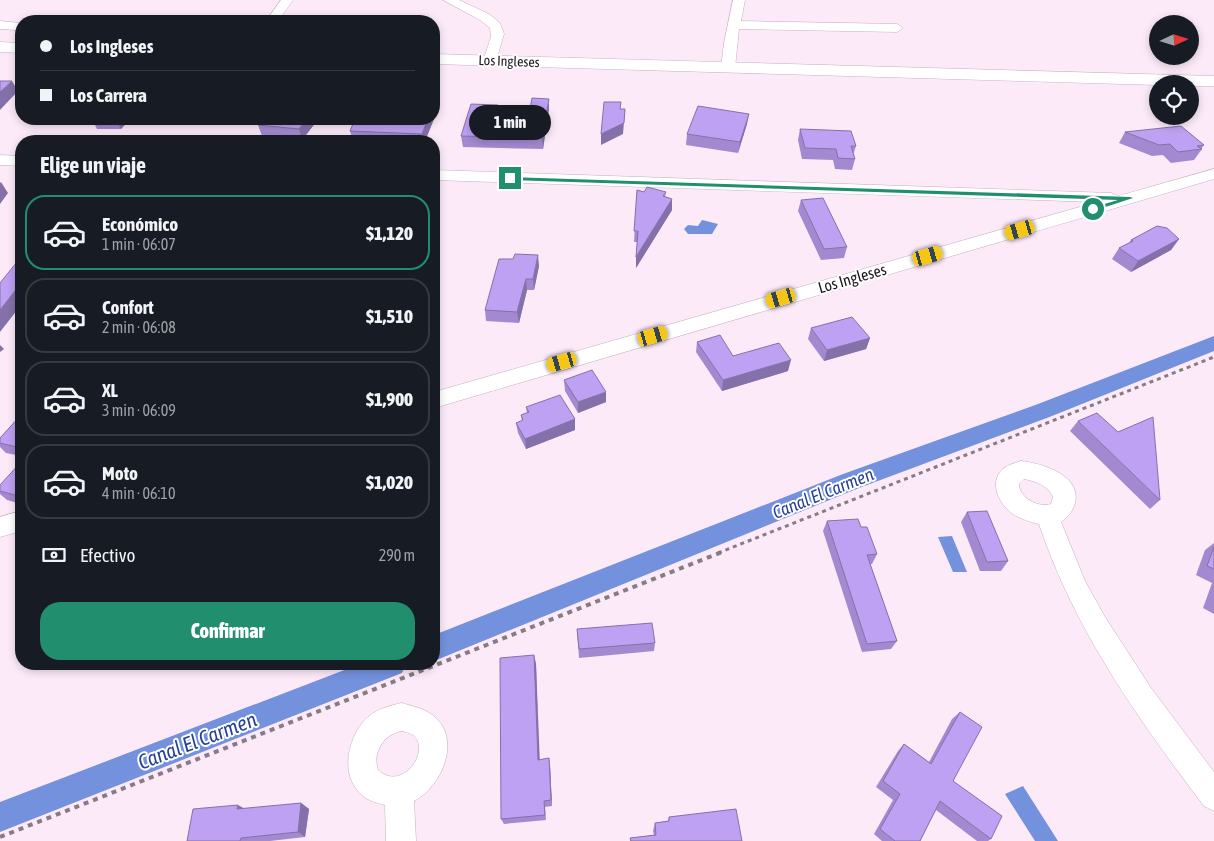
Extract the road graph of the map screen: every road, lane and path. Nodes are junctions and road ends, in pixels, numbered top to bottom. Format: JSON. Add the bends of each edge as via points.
{"nodes":[{"id":1,"x":287,"y":0,"type":"edge"},
{"id":2,"x":449,"y":0,"type":"edge"},
{"id":3,"x":739,"y":0,"type":"edge"},
{"id":4,"x":276,"y":15,"type":"edge"},
{"id":5,"x":735,"y":25,"type":"junction"},
{"id":6,"x":0,"y":26,"type":"edge"},
{"id":7,"x":15,"y":26,"type":"edge"},
{"id":8,"x":897,"y":28,"type":"dead end"},
{"id":9,"x":0,"y":47,"type":"edge"},
{"id":10,"x":15,"y":48,"type":"edge"},
{"id":11,"x":440,"y":59,"type":"edge"},
{"id":12,"x":490,"y":61,"type":"junction"},
{"id":13,"x":728,"y":68,"type":"junction"},
{"id":14,"x":1214,"y":81,"type":"edge"},
{"id":15,"x":0,"y":160,"type":"edge"},
{"id":16,"x":15,"y":161,"type":"edge"},
{"id":17,"x":1214,"y":174,"type":"edge"},
{"id":18,"x":440,"y":175,"type":"edge"},
{"id":19,"x":1130,"y":198,"type":"junction"},
{"id":20,"x":1214,"y":357,"type":"edge"},
{"id":21,"x":440,"y":398,"type":"edge"},
{"id":22,"x":1047,"y":515,"type":"dead end"},
{"id":23,"x":15,"y":523,"type":"edge"},
{"id":24,"x":0,"y":527,"type":"edge"},
{"id":25,"x":440,"y":663,"type":"edge"},
{"id":26,"x":422,"y":670,"type":"edge"},
{"id":27,"x":399,"y":791,"type":"dead end"},
{"id":28,"x":1214,"y":796,"type":"edge"},
{"id":29,"x":0,"y":837,"type":"edge"},
{"id":30,"x":401,"y":841,"type":"edge"}],
"edges":[{"from":1,"to":4,"type":"street"},
{"from":2,"to":12,"type":"street","via":[[488,19],[497,27]]},
{"from":3,"to":5,"type":"street"},
{"from":5,"to":8,"type":"street"},
{"from":5,"to":13,"type":"street"},
{"from":6,"to":7,"type":"street"},
{"from":9,"to":10,"type":"street"},
{"from":11,"to":12,"type":"street","name":"Los Ingleses"},
{"from":12,"to":13,"type":"street","name":"Los Ingleses"},
{"from":13,"to":14,"type":"street","name":"Los Ingleses"},
{"from":15,"to":16,"type":"street"},
{"from":17,"to":19,"type":"street","name":"Los Ingleses"},
{"from":18,"to":19,"type":"street"},
{"from":19,"to":21,"type":"street","name":"Los Ingleses"},
{"from":20,"to":25,"type":"path"},
{"from":22,"to":28,"type":"street","via":[[1073,579],[1117,658]]},
{"from":23,"to":24,"type":"street"},
{"from":26,"to":29,"type":"path"},
{"from":27,"to":30,"type":"street"}]}
